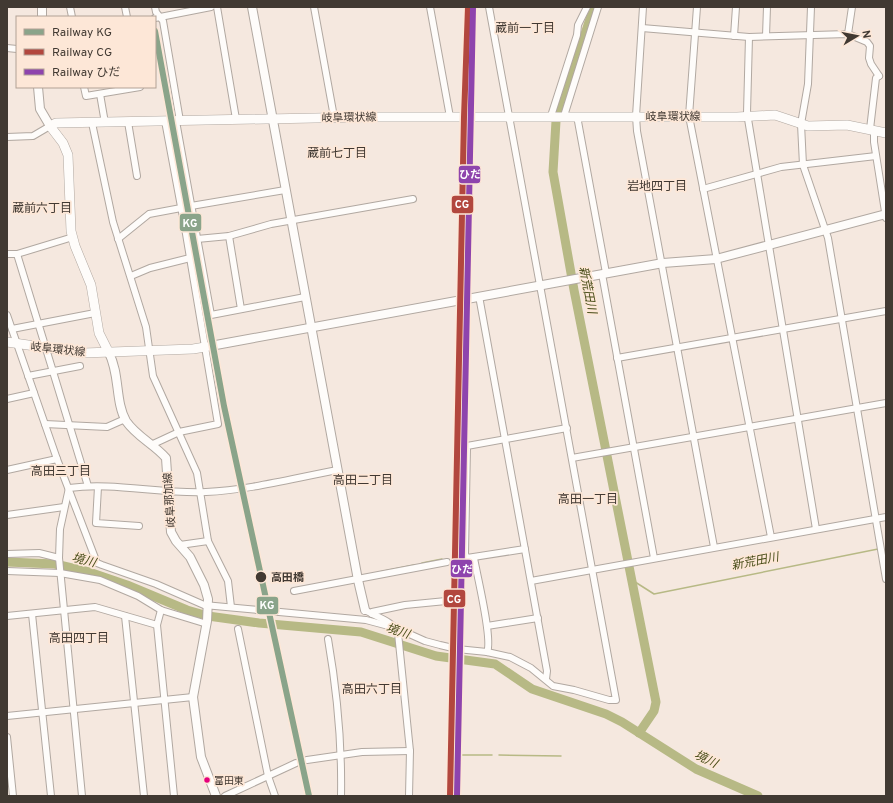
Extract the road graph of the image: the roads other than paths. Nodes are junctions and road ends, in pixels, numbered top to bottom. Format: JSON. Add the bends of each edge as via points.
{"nodes":[{"id":1,"x":155,"y":7,"type":"edge"},
{"id":2,"x":212,"y":7,"type":"edge"},
{"id":3,"x":217,"y":7,"type":"edge"},
{"id":4,"x":252,"y":7,"type":"edge"},
{"id":5,"x":314,"y":7,"type":"edge"},
{"id":6,"x":430,"y":7,"type":"edge"},
{"id":7,"x":489,"y":7,"type":"edge"},
{"id":8,"x":587,"y":7,"type":"edge"},
{"id":9,"x":598,"y":7,"type":"edge"},
{"id":10,"x":643,"y":7,"type":"edge"},
{"id":11,"x":697,"y":7,"type":"edge"},
{"id":12,"x":736,"y":7,"type":"edge"},
{"id":13,"x":767,"y":7,"type":"edge"},
{"id":14,"x":811,"y":7,"type":"edge"},
{"id":15,"x":852,"y":7,"type":"edge"},
{"id":16,"x":158,"y":17,"type":"edge"},
{"id":17,"x":642,"y":28,"type":"junction"},
{"id":18,"x":695,"y":33,"type":"junction"},
{"id":19,"x":810,"y":34,"type":"junction"},
{"id":20,"x":848,"y":34,"type":"junction"},
{"id":21,"x":734,"y":36,"type":"junction"},
{"id":22,"x":766,"y":36,"type":"junction"},
{"id":23,"x":749,"y":37,"type":"junction"},
{"id":24,"x":879,"y":76,"type":"junction"},
{"id":25,"x":886,"y":76,"type":"edge"},
{"id":26,"x":38,"y":88,"type":"edge"},
{"id":27,"x":84,"y":88,"type":"edge"},
{"id":28,"x":134,"y":88,"type":"edge"},
{"id":29,"x":100,"y":94,"type":"junction"},
{"id":30,"x":509,"y":116,"type":"junction"},
{"id":31,"x":551,"y":116,"type":"junction"},
{"id":32,"x":564,"y":116,"type":"junction"},
{"id":33,"x":577,"y":116,"type":"junction"},
{"id":34,"x":636,"y":116,"type":"junction"},
{"id":35,"x":689,"y":116,"type":"junction"},
{"id":36,"x":748,"y":116,"type":"junction"},
{"id":37,"x":334,"y":117,"type":"junction"},
{"id":38,"x":450,"y":117,"type":"junction"},
{"id":39,"x":272,"y":118,"type":"junction"},
{"id":40,"x":236,"y":119,"type":"junction"},
{"id":41,"x":165,"y":121,"type":"junction"},
{"id":42,"x":178,"y":121,"type":"junction"},
{"id":43,"x":128,"y":122,"type":"junction"},
{"id":44,"x":92,"y":123,"type":"junction"},
{"id":45,"x":105,"y":123,"type":"junction"},
{"id":46,"x":801,"y":124,"type":"junction"},
{"id":47,"x":50,"y":126,"type":"junction"},
{"id":48,"x":872,"y":130,"type":"junction"},
{"id":49,"x":886,"y":133,"type":"edge"},
{"id":50,"x":7,"y":137,"type":"edge"},
{"id":51,"x":876,"y":156,"type":"junction"},
{"id":52,"x":803,"y":166,"type":"junction"},
{"id":53,"x":756,"y":174,"type":"junction"},
{"id":54,"x":137,"y":176,"type":"dead end"},
{"id":55,"x":703,"y":189,"type":"junction"},
{"id":56,"x":285,"y":190,"type":"junction"},
{"id":57,"x":413,"y":199,"type":"dead end"},
{"id":58,"x":192,"y":206,"type":"junction"},
{"id":59,"x":182,"y":208,"type":"junction"},
{"id":60,"x":886,"y":214,"type":"edge"},
{"id":61,"x":886,"y":218,"type":"edge"},
{"id":62,"x":291,"y":221,"type":"junction"},
{"id":63,"x":827,"y":230,"type":"junction"},
{"id":64,"x":229,"y":236,"type":"junction"},
{"id":65,"x":73,"y":237,"type":"junction"},
{"id":66,"x":118,"y":239,"type":"junction"},
{"id":67,"x":197,"y":239,"type":"junction"},
{"id":68,"x":769,"y":246,"type":"junction"},
{"id":69,"x":7,"y":254,"type":"edge"},
{"id":70,"x":17,"y":254,"type":"junction"},
{"id":71,"x":190,"y":258,"type":"junction"},
{"id":72,"x":716,"y":259,"type":"junction"},
{"id":73,"x":663,"y":263,"type":"junction"},
{"id":74,"x":604,"y":274,"type":"junction"},
{"id":75,"x":130,"y":276,"type":"junction"},
{"id":76,"x":540,"y":285,"type":"junction"},
{"id":77,"x":479,"y":296,"type":"junction"},
{"id":78,"x":306,"y":297,"type":"junction"},
{"id":79,"x":241,"y":309,"type":"junction"},
{"id":80,"x":886,"y":311,"type":"edge"},
{"id":81,"x":95,"y":313,"type":"junction"},
{"id":82,"x":7,"y":316,"type":"edge"},
{"id":83,"x":842,"y":318,"type":"junction"},
{"id":84,"x":39,"y":324,"type":"junction"},
{"id":85,"x":311,"y":328,"type":"junction"},
{"id":86,"x":783,"y":328,"type":"junction"},
{"id":87,"x":12,"y":329,"type":"junction"},
{"id":88,"x":731,"y":337,"type":"junction"},
{"id":89,"x":7,"y":342,"type":"edge"},
{"id":90,"x":17,"y":344,"type":"junction"},
{"id":91,"x":206,"y":347,"type":"junction"},
{"id":92,"x":678,"y":347,"type":"junction"},
{"id":93,"x":46,"y":348,"type":"junction"},
{"id":94,"x":150,"y":351,"type":"junction"},
{"id":95,"x":109,"y":353,"type":"junction"},
{"id":96,"x":617,"y":358,"type":"junction"},
{"id":97,"x":80,"y":366,"type":"dead end"},
{"id":98,"x":52,"y":371,"type":"junction"},
{"id":99,"x":28,"y":376,"type":"junction"},
{"id":100,"x":34,"y":393,"type":"junction"},
{"id":101,"x":7,"y":399,"type":"edge"},
{"id":102,"x":886,"y":402,"type":"edge"},
{"id":103,"x":857,"y":407,"type":"junction"},
{"id":104,"x":798,"y":418,"type":"junction"},
{"id":105,"x":125,"y":419,"type":"junction"},
{"id":106,"x":45,"y":424,"type":"junction"},
{"id":107,"x":70,"y":426,"type":"junction"},
{"id":108,"x":749,"y":426,"type":"junction"},
{"id":109,"x":567,"y":428,"type":"junction"},
{"id":110,"x":179,"y":432,"type":"junction"},
{"id":111,"x":695,"y":436,"type":"junction"},
{"id":112,"x":506,"y":440,"type":"junction"},
{"id":113,"x":151,"y":445,"type":"junction"},
{"id":114,"x":633,"y":447,"type":"junction"},
{"id":115,"x":572,"y":458,"type":"junction"},
{"id":116,"x":57,"y":459,"type":"junction"},
{"id":117,"x":7,"y":470,"type":"edge"},
{"id":118,"x":338,"y":470,"type":"junction"},
{"id":119,"x":88,"y":486,"type":"junction"},
{"id":120,"x":98,"y":487,"type":"junction"},
{"id":121,"x":69,"y":488,"type":"junction"},
{"id":122,"x":168,"y":492,"type":"junction"},
{"id":123,"x":201,"y":492,"type":"junction"},
{"id":124,"x":64,"y":506,"type":"junction"},
{"id":125,"x":7,"y":515,"type":"edge"},
{"id":126,"x":886,"y":517,"type":"edge"},
{"id":127,"x":876,"y":519,"type":"junction"},
{"id":128,"x":139,"y":526,"type":"dead end"},
{"id":129,"x":816,"y":529,"type":"junction"},
{"id":130,"x":770,"y":537,"type":"junction"},
{"id":131,"x":208,"y":541,"type":"junction"},
{"id":132,"x":180,"y":545,"type":"junction"},
{"id":133,"x":714,"y":547,"type":"junction"},
{"id":134,"x":525,"y":549,"type":"junction"},
{"id":135,"x":7,"y":554,"type":"edge"},
{"id":136,"x":59,"y":558,"type":"junction"},
{"id":137,"x":474,"y":558,"type":"junction"},
{"id":138,"x":654,"y":558,"type":"junction"},
{"id":139,"x":447,"y":562,"type":"dead end"},
{"id":140,"x":593,"y":570,"type":"junction"},
{"id":141,"x":7,"y":571,"type":"edge"},
{"id":142,"x":60,"y":573,"type":"junction"},
{"id":143,"x":886,"y":579,"type":"edge"},
{"id":144,"x":358,"y":580,"type":"junction"},
{"id":145,"x":531,"y":581,"type":"junction"},
{"id":146,"x":294,"y":591,"type":"dead end"},
{"id":147,"x":446,"y":601,"type":"dead end"},
{"id":148,"x":209,"y":607,"type":"junction"},
{"id":149,"x":231,"y":607,"type":"junction"},
{"id":150,"x":64,"y":610,"type":"junction"},
{"id":151,"x":161,"y":610,"type":"junction"},
{"id":152,"x":368,"y":612,"type":"junction"},
{"id":153,"x":32,"y":614,"type":"junction"},
{"id":154,"x":7,"y":616,"type":"edge"},
{"id":155,"x":125,"y":616,"type":"junction"},
{"id":156,"x":538,"y":618,"type":"junction"},
{"id":157,"x":207,"y":623,"type":"junction"},
{"id":158,"x":157,"y":625,"type":"junction"},
{"id":159,"x":486,"y":626,"type":"junction"},
{"id":160,"x":238,"y":629,"type":"dead end"},
{"id":161,"x":397,"y":631,"type":"junction"},
{"id":162,"x":328,"y":639,"type":"dead end"},
{"id":163,"x":487,"y":652,"type":"junction"},
{"id":164,"x":546,"y":679,"type":"junction"},
{"id":165,"x":193,"y":697,"type":"junction"},
{"id":166,"x":164,"y":700,"type":"junction"},
{"id":167,"x":135,"y":703,"type":"junction"},
{"id":168,"x":74,"y":708,"type":"junction"},
{"id":169,"x":42,"y":712,"type":"junction"},
{"id":170,"x":7,"y":716,"type":"edge"},
{"id":171,"x":7,"y":737,"type":"edge"},
{"id":172,"x":410,"y":751,"type":"junction"},
{"id":173,"x":342,"y":756,"type":"junction"},
{"id":174,"x":307,"y":760,"type":"dead end"},
{"id":175,"x":296,"y":763,"type":"dead end"},
{"id":176,"x":268,"y":776,"type":"junction"},
{"id":177,"x":13,"y":796,"type":"edge"},
{"id":178,"x":51,"y":796,"type":"edge"},
{"id":179,"x":82,"y":796,"type":"edge"},
{"id":180,"x":144,"y":796,"type":"edge"},
{"id":181,"x":174,"y":796,"type":"edge"},
{"id":182,"x":216,"y":796,"type":"edge"},
{"id":183,"x":225,"y":796,"type":"edge"},
{"id":184,"x":275,"y":796,"type":"edge"},
{"id":185,"x":341,"y":796,"type":"edge"},
{"id":186,"x":409,"y":796,"type":"edge"}],
"edges":[{"from":1,"to":16,"type":"street"},
{"from":2,"to":16,"type":"street"},
{"from":3,"to":40,"type":"street"},
{"from":4,"to":39,"type":"street"},
{"from":5,"to":37,"type":"street"},
{"from":6,"to":38,"type":"street"},
{"from":7,"to":30,"type":"street"},
{"from":8,"to":31,"type":"street","via":[[578,25],[564,80]]},
{"from":9,"to":32,"type":"street"},
{"from":10,"to":17,"type":"street"},
{"from":11,"to":18,"type":"street"},
{"from":12,"to":21,"type":"street"},
{"from":13,"to":22,"type":"street"},
{"from":14,"to":19,"type":"street"},
{"from":15,"to":20,"type":"street"},
{"from":16,"to":42,"type":"street","via":[[163,21]]},
{"from":17,"to":18,"type":"street"},
{"from":17,"to":34,"type":"street"},
{"from":18,"to":21,"type":"street"},
{"from":18,"to":35,"type":"street"},
{"from":19,"to":20,"type":"street"},
{"from":19,"to":22,"type":"street"},
{"from":19,"to":46,"type":"street","via":[[808,84]]},
{"from":20,"to":24,"type":"street","via":[[867,42],[870,46],[869,58]]},
{"from":21,"to":23,"type":"street"},
{"from":22,"to":23,"type":"street"},
{"from":23,"to":36,"type":"street"},
{"from":24,"to":25,"type":"street"},
{"from":24,"to":48,"type":"street","via":[[876,78]]},
{"from":26,"to":47,"type":"street","via":[[40,109]]},
{"from":27,"to":29,"type":"street","via":[[86,96]]},
{"from":28,"to":29,"type":"street"},
{"from":29,"to":45,"type":"street"},
{"from":30,"to":31,"type":"main road","name":"岐阜環状線"},
{"from":30,"to":38,"type":"main road","name":"岐阜環状線"},
{"from":30,"to":76,"type":"street"},
{"from":31,"to":32,"type":"main road","name":"岐阜環状線"},
{"from":32,"to":33,"type":"main road","name":"岐阜環状線"},
{"from":33,"to":34,"type":"main road","name":"岐阜環状線"},
{"from":33,"to":74,"type":"street"},
{"from":34,"to":35,"type":"main road","name":"岐阜環状線"},
{"from":34,"to":73,"type":"street"},
{"from":35,"to":36,"type":"main road","name":"岐阜環状線"},
{"from":35,"to":55,"type":"street"},
{"from":36,"to":46,"type":"main road","name":"岐阜環状線","via":[[775,115]]},
{"from":36,"to":53,"type":"street"},
{"from":37,"to":38,"type":"main road","name":"岐阜環状線"},
{"from":37,"to":39,"type":"main road","name":"岐阜環状線"},
{"from":39,"to":40,"type":"main road","name":"岐阜環状線"},
{"from":39,"to":56,"type":"street"},
{"from":40,"to":42,"type":"main road","name":"岐阜環状線"},
{"from":41,"to":42,"type":"main road","name":"岐阜環状線"},
{"from":41,"to":43,"type":"main road","name":"岐阜環状線"},
{"from":41,"to":59,"type":"street"},
{"from":42,"to":58,"type":"street"},
{"from":43,"to":45,"type":"main road","name":"岐阜環状線"},
{"from":43,"to":54,"type":"street"},
{"from":44,"to":45,"type":"main road","name":"岐阜環状線"},
{"from":44,"to":47,"type":"main road","name":"岐阜環状線","via":[[56,123]]},
{"from":44,"to":66,"type":"street","via":[[97,155]]},
{"from":46,"to":48,"type":"main road","name":"岐阜環状線","via":[[847,125]]},
{"from":46,"to":52,"type":"street"},
{"from":47,"to":50,"type":"street","via":[[33,136]]},
{"from":47,"to":65,"type":"main road","via":[[63,143],[68,155]]},
{"from":48,"to":49,"type":"main road","name":"岐阜環状線"},
{"from":48,"to":51,"type":"street"},
{"from":51,"to":52,"type":"street"},
{"from":51,"to":60,"type":"street"},
{"from":52,"to":53,"type":"street","via":[[781,167]]},
{"from":52,"to":63,"type":"street"},
{"from":53,"to":55,"type":"street"},
{"from":53,"to":68,"type":"street"},
{"from":55,"to":72,"type":"street"},
{"from":56,"to":58,"type":"street"},
{"from":56,"to":62,"type":"street"},
{"from":57,"to":62,"type":"street"},
{"from":58,"to":67,"type":"street"},
{"from":59,"to":66,"type":"street","via":[[149,214]]},
{"from":59,"to":71,"type":"street"},
{"from":60,"to":61,"type":"street"},
{"from":60,"to":63,"type":"street"},
{"from":62,"to":64,"type":"street"},
{"from":62,"to":78,"type":"street"},
{"from":63,"to":68,"type":"street"},
{"from":63,"to":83,"type":"street"},
{"from":64,"to":67,"type":"street"},
{"from":64,"to":79,"type":"street"},
{"from":65,"to":70,"type":"street"},
{"from":65,"to":81,"type":"main road","via":[[91,285]]},
{"from":66,"to":75,"type":"street"},
{"from":67,"to":79,"type":"street","via":[[211,315]]},
{"from":68,"to":72,"type":"street"},
{"from":68,"to":86,"type":"street"},
{"from":69,"to":70,"type":"street"},
{"from":70,"to":84,"type":"street"},
{"from":71,"to":75,"type":"street"},
{"from":71,"to":91,"type":"street"},
{"from":72,"to":73,"type":"street"},
{"from":72,"to":88,"type":"street"},
{"from":73,"to":74,"type":"street"},
{"from":73,"to":92,"type":"street"},
{"from":74,"to":76,"type":"street"},
{"from":74,"to":96,"type":"street"},
{"from":75,"to":94,"type":"street","via":[[146,327]]},
{"from":76,"to":77,"type":"street"},
{"from":76,"to":109,"type":"street"},
{"from":77,"to":85,"type":"street"},
{"from":77,"to":112,"type":"street"},
{"from":78,"to":79,"type":"street"},
{"from":78,"to":85,"type":"street"},
{"from":80,"to":83,"type":"street"},
{"from":81,"to":84,"type":"street"},
{"from":81,"to":95,"type":"main road","via":[[99,333]]},
{"from":82,"to":87,"type":"street"},
{"from":83,"to":86,"type":"street"},
{"from":83,"to":103,"type":"street"},
{"from":84,"to":87,"type":"street"},
{"from":84,"to":93,"type":"street"},
{"from":85,"to":91,"type":"street"},
{"from":85,"to":118,"type":"street"},
{"from":86,"to":88,"type":"street"},
{"from":86,"to":104,"type":"street"},
{"from":87,"to":90,"type":"street"},
{"from":88,"to":92,"type":"street"},
{"from":88,"to":108,"type":"street"},
{"from":89,"to":90,"type":"main road","name":"岐阜環状線"},
{"from":90,"to":93,"type":"main road","name":"岐阜環状線"},
{"from":90,"to":99,"type":"street"},
{"from":91,"to":94,"type":"main road","name":"岐阜環状線"},
{"from":91,"to":110,"type":"street","via":[[218,424]]},
{"from":92,"to":96,"type":"street"},
{"from":92,"to":111,"type":"street"},
{"from":93,"to":95,"type":"main road","name":"岐阜環状線"},
{"from":93,"to":98,"type":"street"},
{"from":94,"to":95,"type":"main road","name":"岐阜環状線"},
{"from":94,"to":110,"type":"street","via":[[153,376]]},
{"from":95,"to":105,"type":"street","name":"岐阜那加線","via":[[115,365]]},
{"from":96,"to":114,"type":"street"},
{"from":97,"to":98,"type":"street"},
{"from":98,"to":99,"type":"street"},
{"from":98,"to":107,"type":"street"},
{"from":99,"to":100,"type":"street"},
{"from":100,"to":101,"type":"street"},
{"from":100,"to":106,"type":"street"},
{"from":102,"to":103,"type":"street"},
{"from":103,"to":104,"type":"street"},
{"from":103,"to":127,"type":"street"},
{"from":104,"to":108,"type":"street"},
{"from":104,"to":129,"type":"street"},
{"from":105,"to":107,"type":"street","via":[[107,427]]},
{"from":105,"to":113,"type":"street","name":"岐阜那加線","via":[[135,433]]},
{"from":106,"to":107,"type":"street"},
{"from":106,"to":116,"type":"street"},
{"from":107,"to":119,"type":"street"},
{"from":108,"to":111,"type":"street"},
{"from":108,"to":130,"type":"street"},
{"from":109,"to":112,"type":"street"},
{"from":109,"to":115,"type":"street"},
{"from":110,"to":113,"type":"street"},
{"from":110,"to":123,"type":"street","via":[[197,473]]},
{"from":111,"to":114,"type":"street"},
{"from":111,"to":133,"type":"street"},
{"from":112,"to":134,"type":"street"},
{"from":112,"to":137,"type":"street","via":[[467,446],[465,554],[467,558]]},
{"from":113,"to":122,"type":"street","name":"岐阜那加線","via":[[166,458]]},
{"from":114,"to":115,"type":"street"},
{"from":114,"to":138,"type":"street"},
{"from":115,"to":140,"type":"street"},
{"from":116,"to":117,"type":"street"},
{"from":116,"to":121,"type":"street"},
{"from":118,"to":123,"type":"street","via":[[232,490]]},
{"from":118,"to":144,"type":"street"},
{"from":119,"to":120,"type":"street"},
{"from":119,"to":121,"type":"street"},
{"from":120,"to":122,"type":"street"},
{"from":120,"to":128,"type":"street","via":[[96,523]]},
{"from":121,"to":124,"type":"street"},
{"from":121,"to":148,"type":"street","via":[[97,562]]},
{"from":122,"to":123,"type":"street"},
{"from":122,"to":132,"type":"street","name":"岐阜那加線","via":[[171,532]]},
{"from":123,"to":131,"type":"street"},
{"from":124,"to":125,"type":"street"},
{"from":124,"to":136,"type":"street"},
{"from":126,"to":127,"type":"street"},
{"from":127,"to":129,"type":"street"},
{"from":127,"to":143,"type":"street"},
{"from":129,"to":130,"type":"street"},
{"from":130,"to":133,"type":"street"},
{"from":131,"to":132,"type":"street"},
{"from":131,"to":149,"type":"street","via":[[228,581]]},
{"from":132,"to":148,"type":"street","name":"岐阜那加線","via":[[199,572],[207,592]]},
{"from":133,"to":138,"type":"street"},
{"from":134,"to":137,"type":"street"},
{"from":134,"to":145,"type":"street"},
{"from":135,"to":136,"type":"street","via":[[38,553]]},
{"from":136,"to":142,"type":"street"},
{"from":137,"to":159,"type":"street"},
{"from":138,"to":140,"type":"street"},
{"from":139,"to":144,"type":"street"},
{"from":140,"to":145,"type":"street"},
{"from":140,"to":164,"type":"street","via":[[616,700],[553,686]]},
{"from":141,"to":142,"type":"street"},
{"from":142,"to":150,"type":"street"},
{"from":142,"to":151,"type":"street","via":[[100,580],[138,596]]},
{"from":144,"to":146,"type":"street"},
{"from":144,"to":152,"type":"street"},
{"from":145,"to":156,"type":"street"},
{"from":147,"to":152,"type":"street"},
{"from":148,"to":149,"type":"street"},
{"from":148,"to":157,"type":"street","name":"岐阜那加線"},
{"from":149,"to":161,"type":"street","via":[[366,620]]},
{"from":150,"to":153,"type":"street"},
{"from":150,"to":155,"type":"street","via":[[95,607]]},
{"from":150,"to":168,"type":"street"},
{"from":151,"to":157,"type":"street"},
{"from":151,"to":158,"type":"street"},
{"from":152,"to":161,"type":"street"},
{"from":153,"to":154,"type":"street"},
{"from":153,"to":169,"type":"street"},
{"from":155,"to":158,"type":"street"},
{"from":155,"to":167,"type":"street"},
{"from":156,"to":159,"type":"street"},
{"from":156,"to":164,"type":"street","via":[[547,671]]},
{"from":157,"to":165,"type":"street","name":"岐阜那加線"},
{"from":158,"to":166,"type":"street"},
{"from":159,"to":163,"type":"street","via":[[489,647]]},
{"from":160,"to":176,"type":"street"},
{"from":161,"to":163,"type":"street","via":[[446,646]]},
{"from":161,"to":172,"type":"street"},
{"from":162,"to":173,"type":"street","via":[[336,683]]},
{"from":163,"to":164,"type":"street","via":[[510,656]]},
{"from":165,"to":166,"type":"street"},
{"from":165,"to":182,"type":"street","name":"岐阜那加線","via":[[201,757]]},
{"from":166,"to":167,"type":"street"},
{"from":166,"to":181,"type":"street"},
{"from":167,"to":168,"type":"street"},
{"from":167,"to":180,"type":"street"},
{"from":168,"to":169,"type":"street"},
{"from":168,"to":179,"type":"street"},
{"from":169,"to":170,"type":"street"},
{"from":169,"to":178,"type":"street"},
{"from":171,"to":177,"type":"street"},
{"from":172,"to":173,"type":"street","via":[[382,751]]},
{"from":172,"to":186,"type":"street"},
{"from":173,"to":174,"type":"street"},
{"from":173,"to":185,"type":"street"},
{"from":175,"to":176,"type":"street"},
{"from":176,"to":183,"type":"street"},
{"from":176,"to":184,"type":"street"}]}
